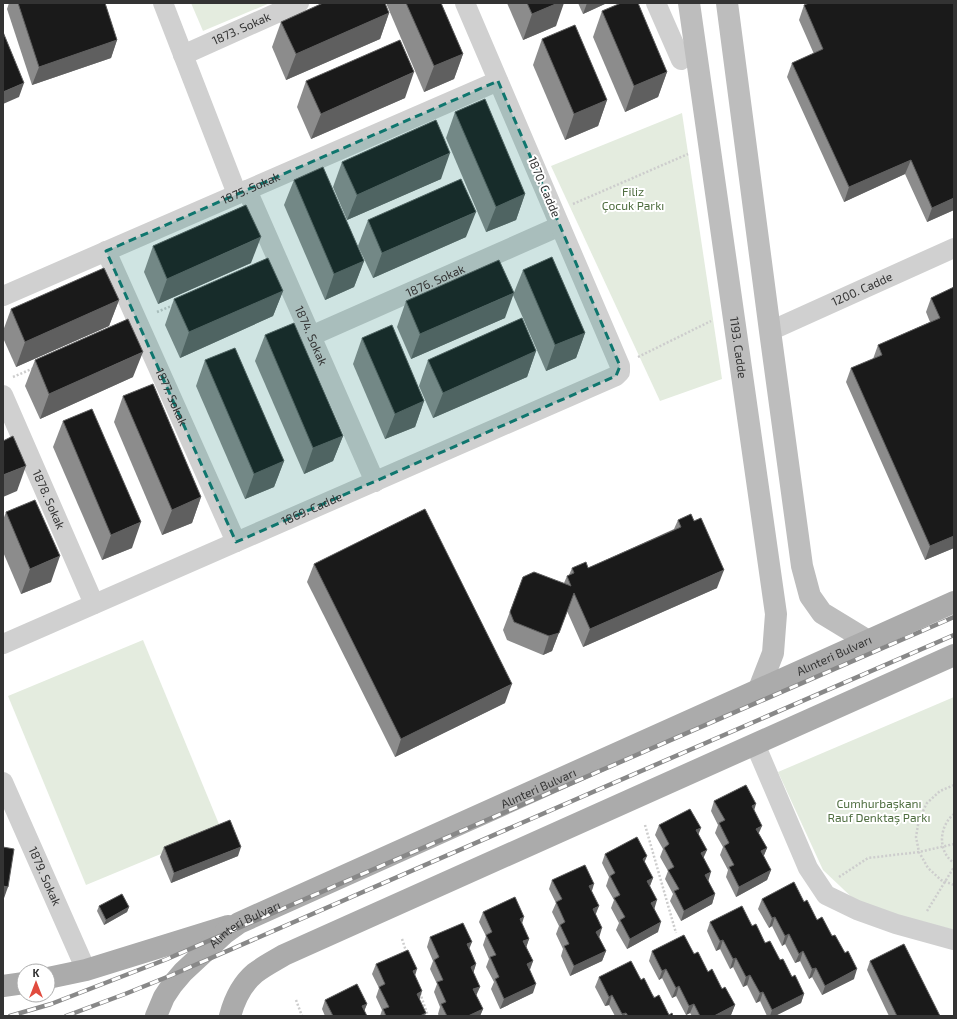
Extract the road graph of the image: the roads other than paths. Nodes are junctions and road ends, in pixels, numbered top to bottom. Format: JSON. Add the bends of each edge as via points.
{"nodes":[{"id":1,"x":163,"y":3,"type":"edge"},
{"id":2,"x":299,"y":3,"type":"edge"},
{"id":3,"x":465,"y":3,"type":"edge"},
{"id":4,"x":656,"y":3,"type":"edge"},
{"id":5,"x":689,"y":3,"type":"edge"},
{"id":6,"x":727,"y":3,"type":"edge"},
{"id":7,"x":183,"y":54,"type":"junction"},
{"id":8,"x":681,"y":60,"type":"dead end"},
{"id":9,"x":498,"y":81,"type":"junction"},
{"id":10,"x":242,"y":192,"type":"junction"},
{"id":11,"x":558,"y":219,"type":"junction"},
{"id":12,"x":954,"y":248,"type":"edge"},
{"id":13,"x":106,"y":251,"type":"junction"},
{"id":14,"x":3,"y":296,"type":"edge"},
{"id":15,"x":770,"y":331,"type":"junction"},
{"id":16,"x":311,"y":336,"type":"junction"},
{"id":17,"x":620,"y":369,"type":"joint"},
{"id":18,"x":3,"y":395,"type":"edge"},
{"id":19,"x":375,"y":482,"type":"junction"},
{"id":20,"x":236,"y":542,"type":"junction"},
{"id":21,"x":954,"y":602,"type":"edge"},
{"id":22,"x":94,"y":604,"type":"junction"},
{"id":23,"x":868,"y":641,"type":"junction"},
{"id":24,"x":3,"y":644,"type":"edge"},
{"id":25,"x":954,"y":655,"type":"edge"},
{"id":26,"x":759,"y":690,"type":"junction"},
{"id":27,"x":755,"y":744,"type":"junction"},
{"id":28,"x":3,"y":782,"type":"edge"},
{"id":29,"x":239,"y":923,"type":"junction"},
{"id":30,"x":954,"y":940,"type":"edge"},
{"id":31,"x":86,"y":970,"type":"junction"},
{"id":32,"x":56,"y":976,"type":"edge"},
{"id":33,"x":16,"y":984,"type":"edge"},
{"id":34,"x":3,"y":986,"type":"edge"},
{"id":35,"x":156,"y":1016,"type":"edge"},
{"id":36,"x":230,"y":1016,"type":"edge"}],
"edges":[{"from":1,"to":7,"type":"street","name":"1874. Sokak"},
{"from":2,"to":7,"type":"street","name":"1873. Sokak"},
{"from":3,"to":9,"type":"street","name":"1870. Cadde"},
{"from":4,"to":8,"type":"street"},
{"from":5,"to":26,"type":"main road","name":"1193. Cadde","via":[[776,614],[774,653]]},
{"from":6,"to":15,"type":"main road"},
{"from":7,"to":10,"type":"street","name":"1874. Sokak"},
{"from":9,"to":10,"type":"street","name":"1875. Sokak"},
{"from":9,"to":11,"type":"street","name":"1870. Cadde"},
{"from":10,"to":13,"type":"street","name":"1875. Sokak"},
{"from":10,"to":16,"type":"street","name":"1874. Sokak"},
{"from":11,"to":16,"type":"street","name":"1876. Sokak"},
{"from":11,"to":17,"type":"street","name":"1870. Cadde"},
{"from":12,"to":15,"type":"street","name":"1200. Cadde"},
{"from":13,"to":14,"type":"street","name":"1875. Sokak"},
{"from":13,"to":20,"type":"street","name":"1877. Sokak"},
{"from":15,"to":23,"type":"main road","via":[[802,566],[810,596],[822,613]]},
{"from":16,"to":19,"type":"street","name":"1874. Sokak"},
{"from":17,"to":19,"type":"street","name":"1869. Cadde","via":[[616,376]]},
{"from":18,"to":22,"type":"street","name":"1878. Sokak"},
{"from":19,"to":20,"type":"street","name":"1869. Cadde"},
{"from":20,"to":22,"type":"street","name":"1869. Cadde"},
{"from":21,"to":23,"type":"main road","name":"Alınteri Bulvarı"},
{"from":22,"to":24,"type":"street","name":"1869. Cadde"},
{"from":23,"to":26,"type":"main road","name":"Alınteri Bulvarı"},
{"from":25,"to":27,"type":"main road"},
{"from":26,"to":29,"type":"main road","name":"Alınteri Bulvarı"},
{"from":27,"to":30,"type":"street","via":[[808,868],[826,895],[896,924]]},
{"from":27,"to":36,"type":"main road","via":[[284,955],[254,974],[242,988]]},
{"from":28,"to":31,"type":"street","name":"1879. Sokak"},
{"from":29,"to":31,"type":"main road"},
{"from":29,"to":35,"type":"main road","name":"Alınteri Bulvarı","via":[[225,932],[179,976],[164,997]]},
{"from":31,"to":32,"type":"main road"},
{"from":33,"to":34,"type":"main road"}]}
